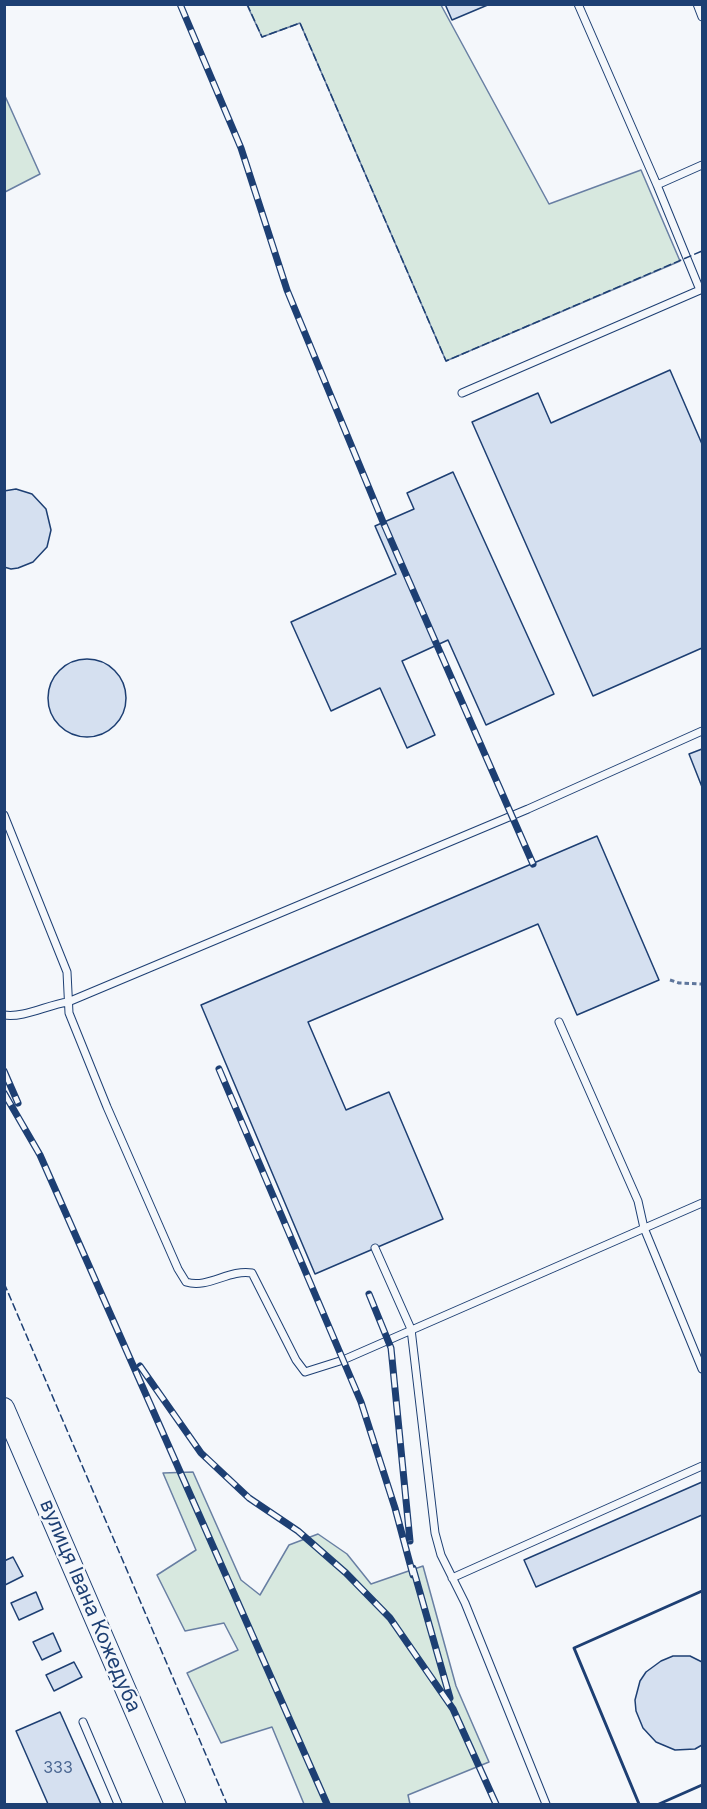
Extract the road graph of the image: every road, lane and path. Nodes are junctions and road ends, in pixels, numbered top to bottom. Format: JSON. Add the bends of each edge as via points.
{"nodes":[{"id":1,"x":578,"y":4,"type":"edge"},
{"id":2,"x":697,"y":4,"type":"edge"},
{"id":3,"x":702,"y":17,"type":"edge"},
{"id":4,"x":702,"y":165,"type":"edge"},
{"id":5,"x":657,"y":185,"type":"junction"},
{"id":6,"x":702,"y":291,"type":"edge"},
{"id":7,"x":462,"y":393,"type":"dead end"},
{"id":8,"x":702,"y":731,"type":"edge"},
{"id":9,"x":4,"y":815,"type":"edge"},
{"id":10,"x":670,"y":980,"type":"dead end"},
{"id":11,"x":702,"y":984,"type":"edge"},
{"id":12,"x":68,"y":1002,"type":"junction"},
{"id":13,"x":4,"y":1015,"type":"edge"},
{"id":14,"x":559,"y":1022,"type":"dead end"},
{"id":15,"x":702,"y":1203,"type":"edge"},
{"id":16,"x":644,"y":1228,"type":"junction"},
{"id":17,"x":375,"y":1248,"type":"dead end"},
{"id":18,"x":411,"y":1329,"type":"junction"},
{"id":19,"x":702,"y":1369,"type":"edge"},
{"id":20,"x":4,"y":1407,"type":"edge"},
{"id":21,"x":702,"y":1466,"type":"edge"},
{"id":22,"x":452,"y":1578,"type":"junction"},
{"id":23,"x":82,"y":1722,"type":"dead end"},
{"id":24,"x":118,"y":1804,"type":"edge"},
{"id":25,"x":175,"y":1804,"type":"edge"},
{"id":26,"x":546,"y":1804,"type":"edge"}],
"edges":[{"from":1,"to":5,"type":"lane"},
{"from":2,"to":3,"type":"lane"},
{"from":4,"to":5,"type":"lane"},
{"from":5,"to":6,"type":"lane"},
{"from":6,"to":7,"type":"lane"},
{"from":8,"to":12,"type":"lane","via":[[528,809]]},
{"from":9,"to":12,"type":"lane","via":[[67,972]]},
{"from":10,"to":11,"type":"path"},
{"from":12,"to":13,"type":"lane","via":[[17,1016]]},
{"from":12,"to":18,"type":"lane","via":[[107,1107],[186,1282],[195,1285],[240,1271],[252,1273],[305,1372],[343,1360]]},
{"from":14,"to":16,"type":"lane","via":[[638,1201]]},
{"from":15,"to":16,"type":"lane"},
{"from":16,"to":18,"type":"lane"},
{"from":16,"to":19,"type":"lane"},
{"from":17,"to":18,"type":"lane"},
{"from":18,"to":22,"type":"lane","via":[[435,1533]]},
{"from":20,"to":25,"type":"street","name":"вулиця Івана Кожедуба"},
{"from":21,"to":22,"type":"lane"},
{"from":22,"to":26,"type":"lane"},
{"from":23,"to":24,"type":"lane"}]}
